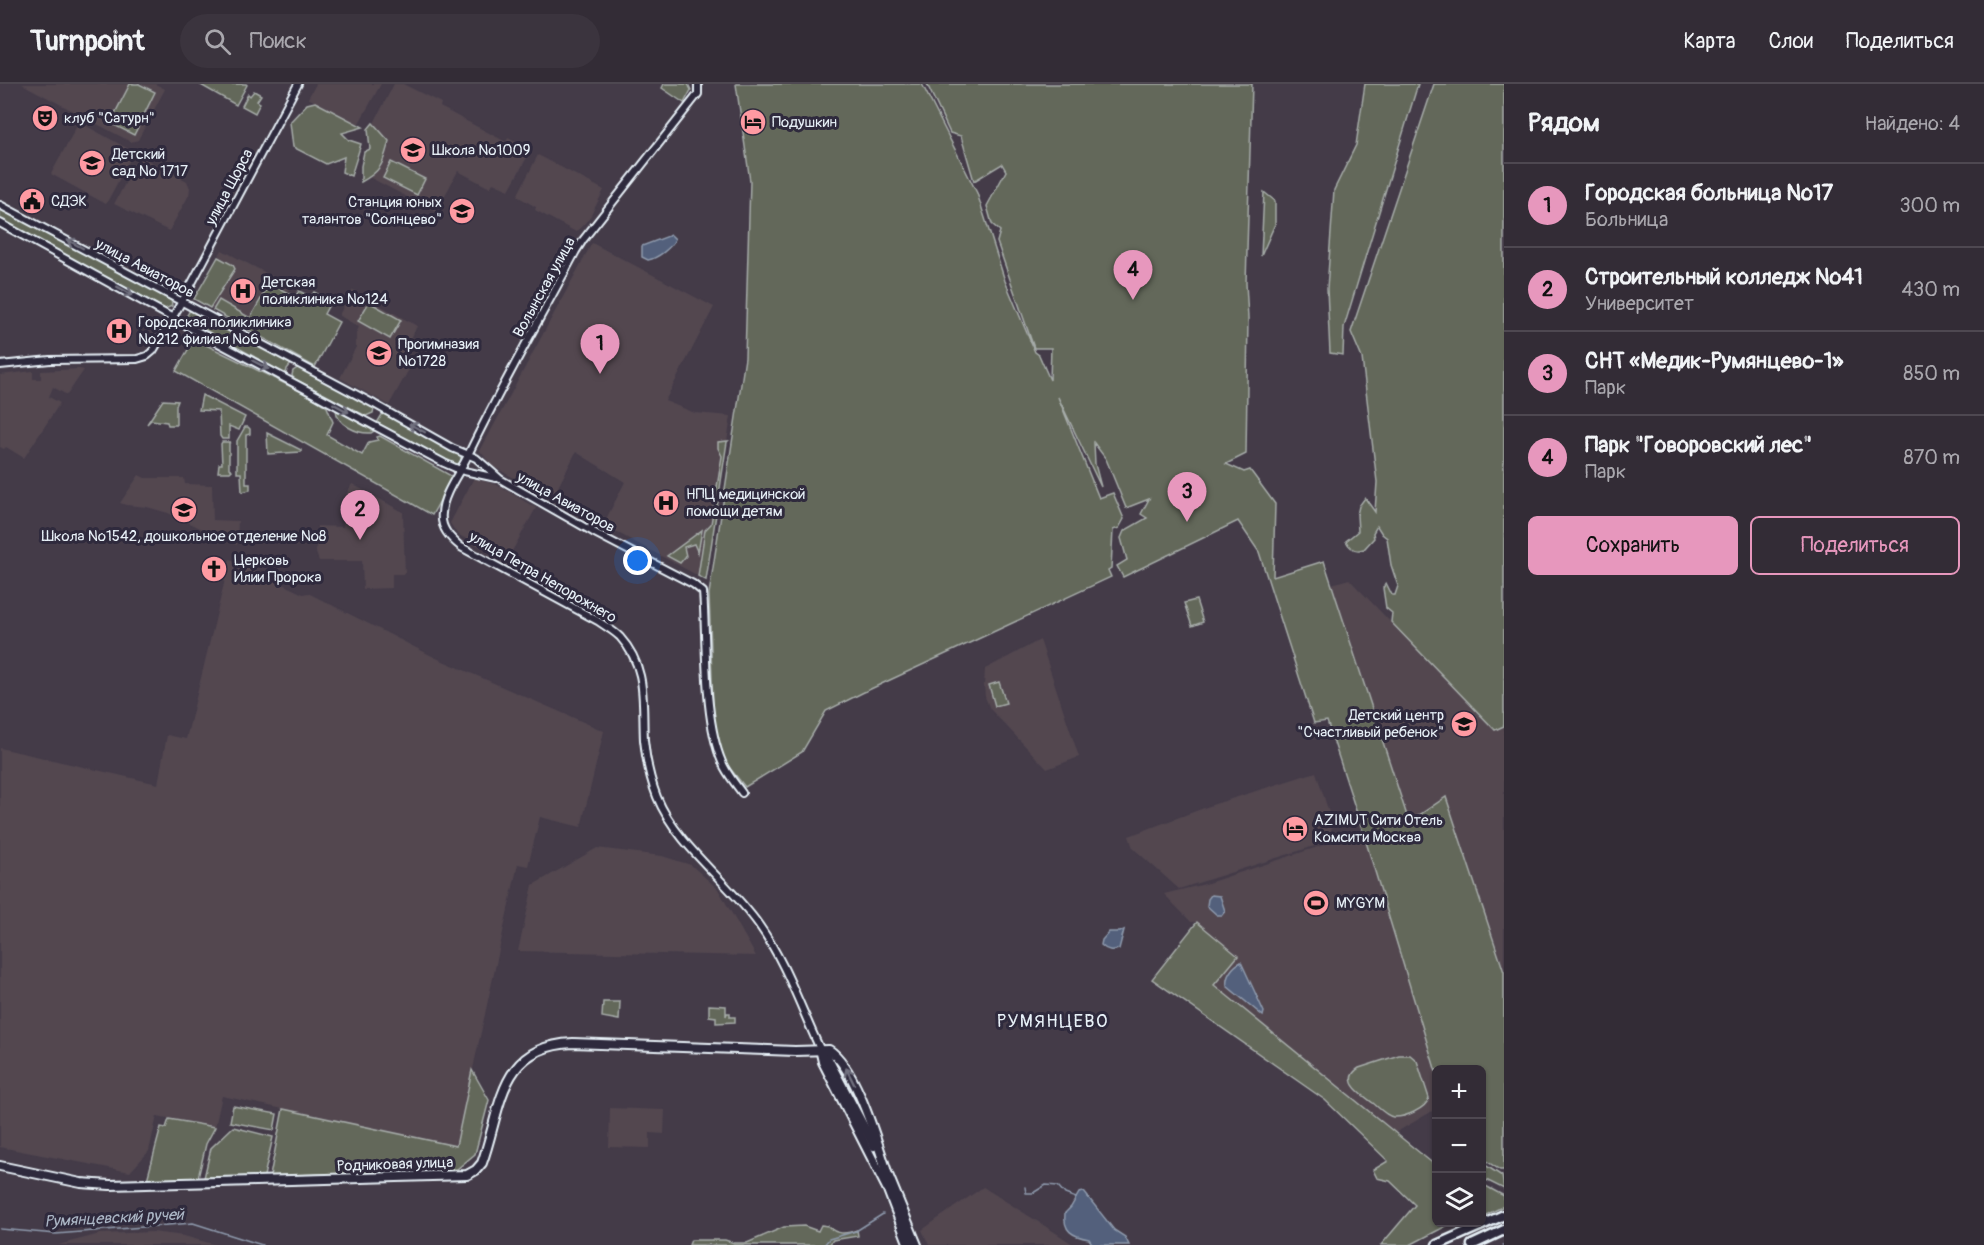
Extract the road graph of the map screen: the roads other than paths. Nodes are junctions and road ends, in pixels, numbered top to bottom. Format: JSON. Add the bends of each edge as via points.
{"nodes":[{"id":1,"x":298,"y":84,"type":"edge"},
{"id":2,"x":698,"y":84,"type":"edge"},
{"id":3,"x":0,"y":205,"type":"edge"},
{"id":4,"x":0,"y":223,"type":"edge"},
{"id":5,"x":182,"y":302,"type":"junction"},
{"id":6,"x":173,"y":318,"type":"junction"},
{"id":7,"x":0,"y":365,"type":"edge"},
{"id":8,"x":468,"y":456,"type":"junction"},
{"id":9,"x":460,"y":470,"type":"junction"},
{"id":10,"x":500,"y":479,"type":"junction"},
{"id":11,"x":742,"y":793,"type":"dead end"},
{"id":12,"x":821,"y":1051,"type":"junction"},
{"id":13,"x":0,"y":1166,"type":"edge"},
{"id":14,"x":1504,"y":1215,"type":"edge"},
{"id":15,"x":1504,"y":1230,"type":"edge"},
{"id":16,"x":909,"y":1245,"type":"edge"},
{"id":17,"x":917,"y":1245,"type":"edge"},
{"id":18,"x":1437,"y":1245,"type":"edge"},
{"id":19,"x":1472,"y":1245,"type":"edge"}],
"edges":[{"from":1,"to":5,"type":"street","name":"улица Щорса"},
{"from":2,"to":8,"type":"street","name":"Волынская улица","via":[[698,94],[583,240]]},
{"from":5,"to":3,"type":"street","name":"улица Авиаторов","one_way":true},
{"from":4,"to":6,"type":"street","name":"улица Авиаторов","one_way":true},
{"from":5,"to":6,"type":"street","name":"улица Щорса"},
{"from":8,"to":5,"type":"street","name":"улица Авиаторов","one_way":true},
{"from":6,"to":7,"type":"street","name":"улица Щорса","via":[[153,351],[142,358]]},
{"from":6,"to":9,"type":"street","name":"улица Авиаторов","one_way":true},
{"from":8,"to":9,"type":"street"},
{"from":8,"to":10,"type":"street","name":"улица Авиаторов","via":[[476,458]]},
{"from":9,"to":10,"type":"street","name":"улица Авиаторов"},
{"from":9,"to":12,"type":"street","name":"улица Петра Непорожнего","via":[[442,509],[442,522],[450,538],[598,621],[618,635],[632,653],[641,674],[647,767],[658,798],[673,826],[750,912],[768,938]]},
{"from":10,"to":11,"type":"street","name":"улица Авиаторов","via":[[703,592],[716,744],[722,764]]},
{"from":12,"to":13,"type":"main road","name":"Родниковая улица","via":[[573,1043],[543,1048],[522,1060],[510,1075],[482,1163],[472,1173],[461,1176],[110,1185]]},
{"from":12,"to":16,"type":"main road","name":"улица Петра Непорожнего","via":[[888,1190]]},
{"from":17,"to":12,"type":"main road","one_way":true,"via":[[868,1115],[842,1061],[829,1050]]},
{"from":14,"to":18,"type":"highway"},
{"from":15,"to":19,"type":"highway"}]}
